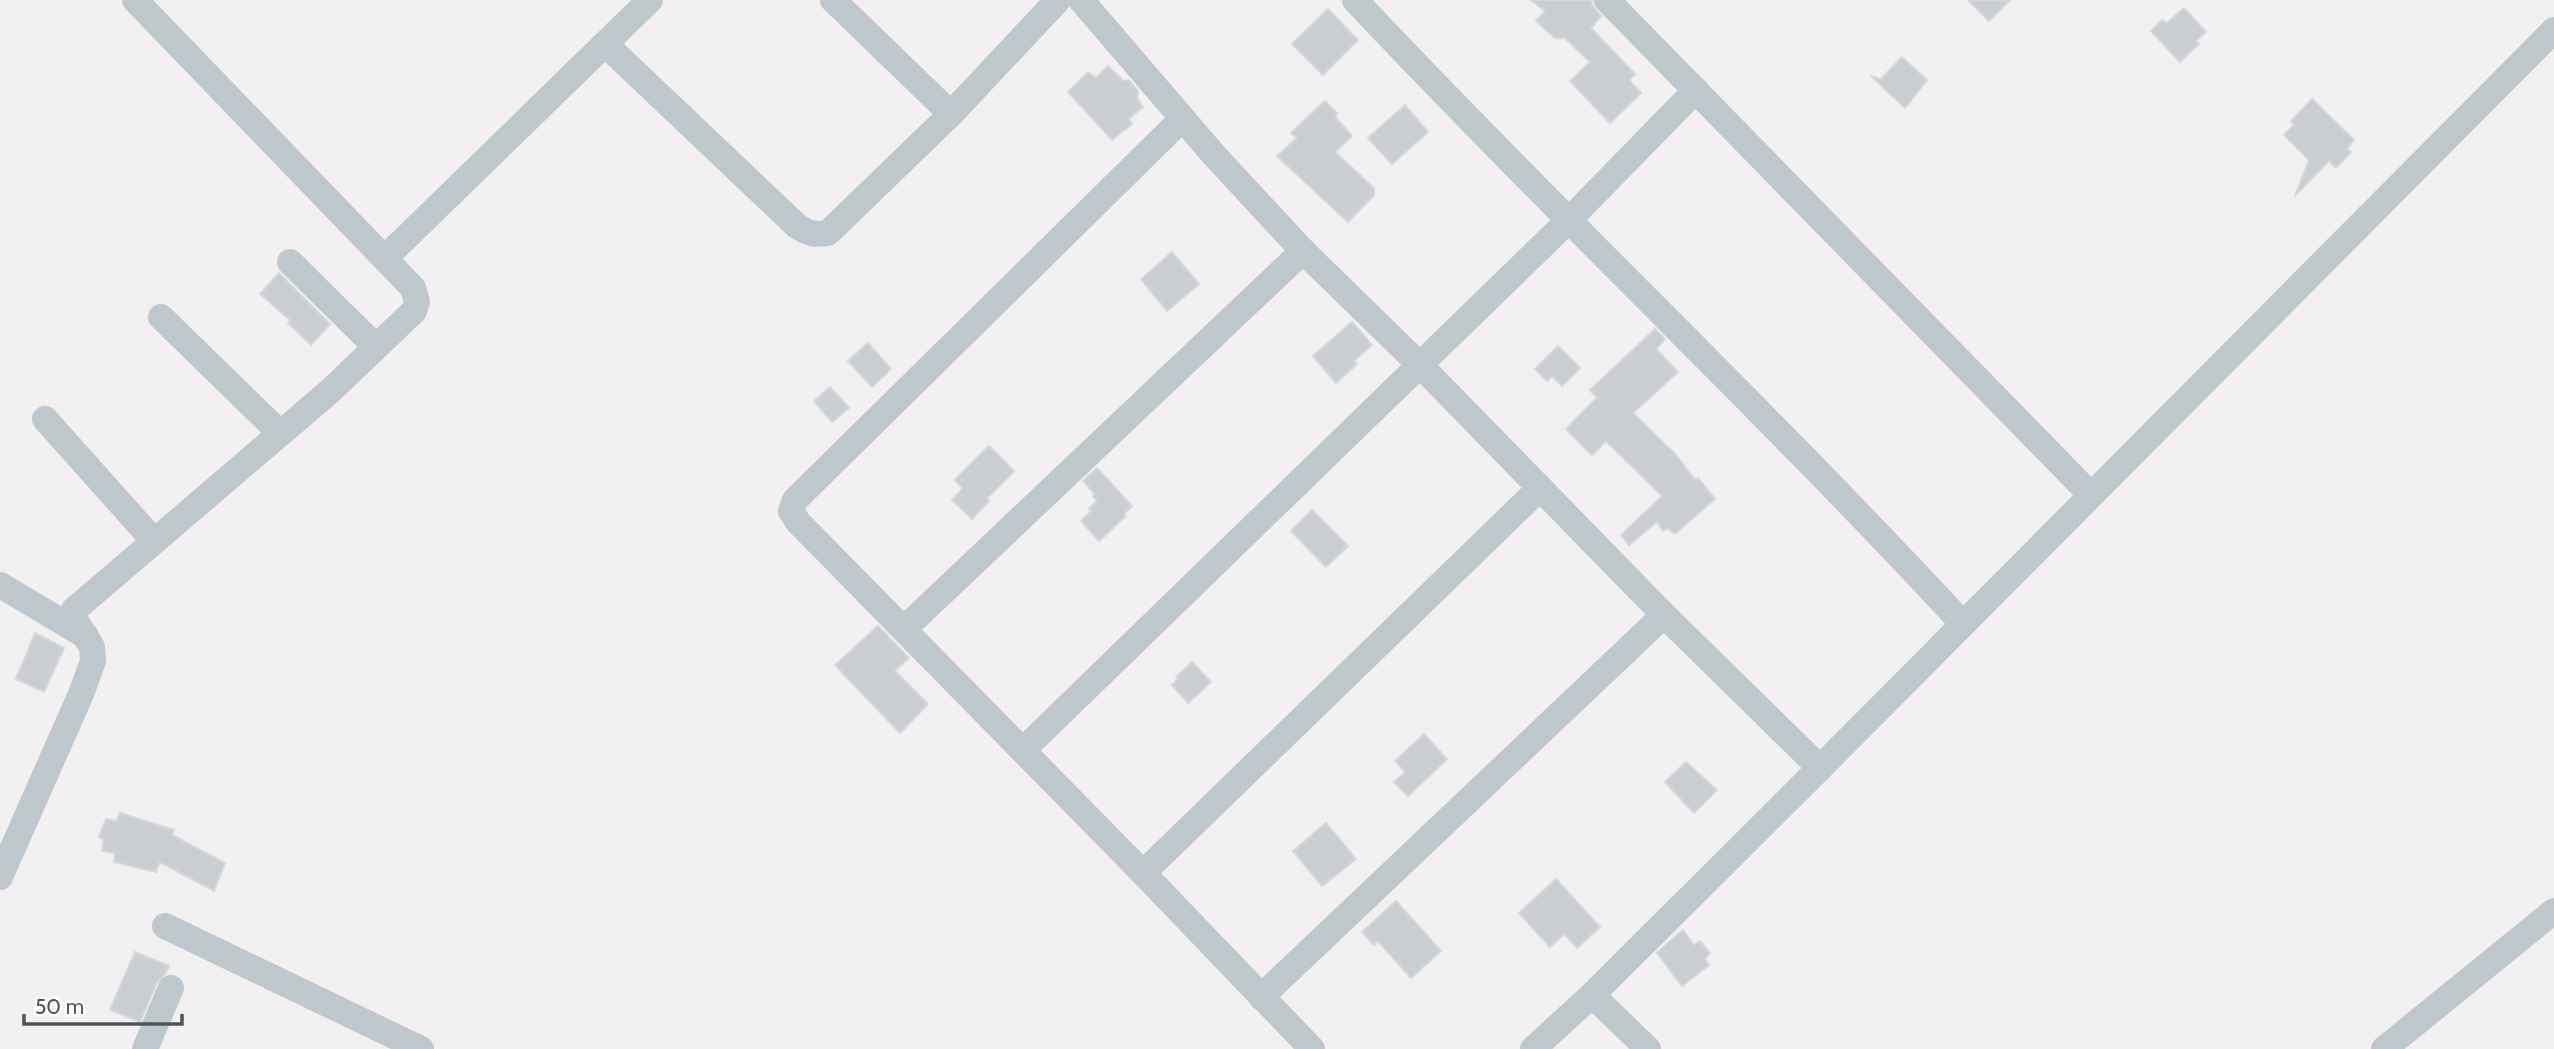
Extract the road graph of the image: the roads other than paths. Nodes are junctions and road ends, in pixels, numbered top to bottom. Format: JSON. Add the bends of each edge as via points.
{"nodes":[{"id":1,"x":135,"y":0,"type":"edge"},
{"id":2,"x":650,"y":0,"type":"edge"},
{"id":3,"x":833,"y":0,"type":"edge"},
{"id":4,"x":1058,"y":0,"type":"edge"},
{"id":5,"x":1081,"y":0,"type":"edge"},
{"id":6,"x":1354,"y":0,"type":"edge"},
{"id":7,"x":1607,"y":0,"type":"edge"},
{"id":8,"x":2554,"y":30,"type":"edge"},
{"id":9,"x":605,"y":44,"type":"junction"},
{"id":10,"x":1696,"y":90,"type":"junction"},
{"id":11,"x":951,"y":114,"type":"junction"},
{"id":12,"x":1182,"y":119,"type":"junction"},
{"id":13,"x":1569,"y":222,"type":"junction"},
{"id":14,"x":1303,"y":251,"type":"junction"},
{"id":15,"x":386,"y":257,"type":"junction"},
{"id":16,"x":290,"y":262,"type":"dead end"},
{"id":17,"x":161,"y":317,"type":"dead end"},
{"id":18,"x":376,"y":346,"type":"junction"},
{"id":19,"x":1420,"y":365,"type":"junction"},
{"id":20,"x":46,"y":419,"type":"dead end"},
{"id":21,"x":280,"y":433,"type":"junction"},
{"id":22,"x":1541,"y":488,"type":"junction"},
{"id":23,"x":2091,"y":495,"type":"junction"},
{"id":24,"x":154,"y":541,"type":"junction"},
{"id":25,"x":0,"y":585,"type":"edge"},
{"id":26,"x":1664,"y":615,"type":"junction"},
{"id":27,"x":1964,"y":624,"type":"junction"},
{"id":28,"x":904,"y":629,"type":"junction"},
{"id":29,"x":86,"y":636,"type":"junction"},
{"id":30,"x":1023,"y":750,"type":"junction"},
{"id":31,"x":1820,"y":768,"type":"junction"},
{"id":32,"x":1143,"y":873,"type":"junction"},
{"id":33,"x":0,"y":877,"type":"edge"},
{"id":34,"x":2554,"y":911,"type":"edge"},
{"id":35,"x":165,"y":926,"type":"dead end"},
{"id":36,"x":171,"y":988,"type":"dead end"},
{"id":37,"x":1592,"y":995,"type":"junction"},
{"id":38,"x":1261,"y":996,"type":"junction"},
{"id":39,"x":145,"y":1049,"type":"edge"},
{"id":40,"x":421,"y":1049,"type":"edge"},
{"id":41,"x":1312,"y":1049,"type":"edge"},
{"id":42,"x":1533,"y":1049,"type":"edge"},
{"id":43,"x":1648,"y":1049,"type":"edge"},
{"id":44,"x":2384,"y":1049,"type":"edge"}],
"edges":[{"from":1,"to":15,"type":"street"},
{"from":2,"to":9,"type":"street"},
{"from":3,"to":11,"type":"street"},
{"from":4,"to":11,"type":"street"},
{"from":5,"to":12,"type":"street"},
{"from":6,"to":13,"type":"street"},
{"from":7,"to":10,"type":"street"},
{"from":8,"to":23,"type":"street"},
{"from":9,"to":11,"type":"street","via":[[809,234],[828,233]]},
{"from":9,"to":15,"type":"street"},
{"from":10,"to":13,"type":"street"},
{"from":10,"to":23,"type":"street"},
{"from":12,"to":14,"type":"street"},
{"from":12,"to":28,"type":"street","via":[[795,500],[792,511],[798,522]]},
{"from":13,"to":19,"type":"street"},
{"from":13,"to":27,"type":"street"},
{"from":14,"to":19,"type":"street"},
{"from":14,"to":28,"type":"street"},
{"from":15,"to":18,"type":"street","via":[[413,288],[417,302],[414,311]]},
{"from":16,"to":18,"type":"street"},
{"from":17,"to":21,"type":"street"},
{"from":18,"to":21,"type":"street"},
{"from":19,"to":22,"type":"street"},
{"from":19,"to":30,"type":"street"},
{"from":20,"to":24,"type":"street"},
{"from":21,"to":24,"type":"street"},
{"from":22,"to":26,"type":"street"},
{"from":22,"to":32,"type":"street"},
{"from":23,"to":27,"type":"street"},
{"from":24,"to":29,"type":"street","via":[[74,610]]},
{"from":25,"to":29,"type":"street"},
{"from":26,"to":31,"type":"street"},
{"from":26,"to":38,"type":"street"},
{"from":27,"to":31,"type":"street"},
{"from":28,"to":30,"type":"street"},
{"from":29,"to":33,"type":"street","via":[[93,661]]},
{"from":30,"to":32,"type":"street"},
{"from":31,"to":37,"type":"street"},
{"from":32,"to":38,"type":"street"},
{"from":34,"to":44,"type":"street"},
{"from":35,"to":40,"type":"street"},
{"from":36,"to":39,"type":"street"},
{"from":37,"to":42,"type":"street"},
{"from":37,"to":43,"type":"street"},
{"from":38,"to":41,"type":"street"}]}
